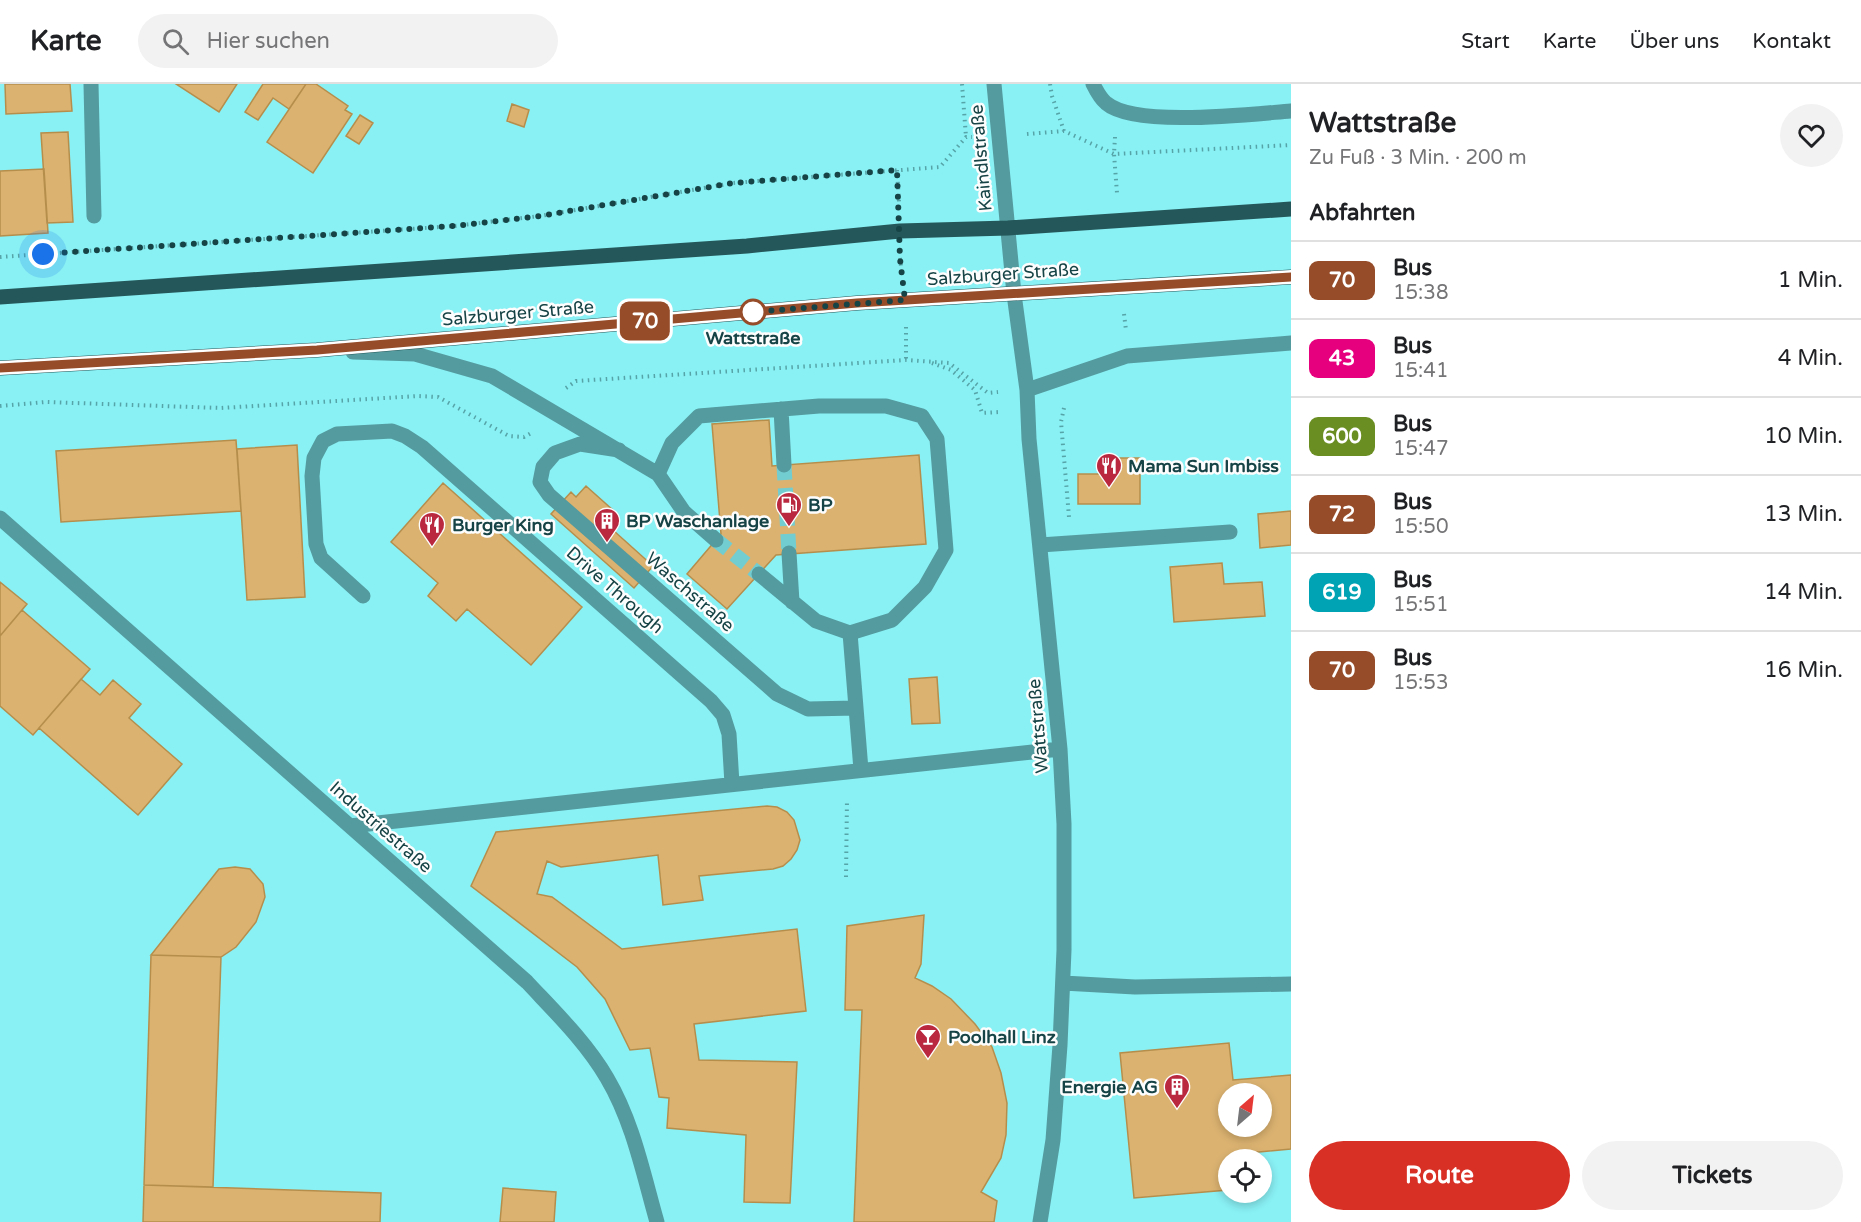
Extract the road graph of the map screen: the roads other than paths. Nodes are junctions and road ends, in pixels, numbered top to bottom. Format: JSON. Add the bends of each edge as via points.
{"nodes":[{"id":1,"x":91,"y":84,"type":"edge"},
{"id":2,"x":994,"y":84,"type":"edge"},
{"id":3,"x":1093,"y":84,"type":"edge"},
{"id":4,"x":1291,"y":111,"type":"edge"},
{"id":5,"x":1291,"y":209,"type":"edge"},
{"id":6,"x":94,"y":216,"type":"dead end"},
{"id":7,"x":1008,"y":228,"type":"junction"},
{"id":8,"x":1291,"y":277,"type":"edge"},
{"id":9,"x":1014,"y":294,"type":"junction"},
{"id":10,"x":0,"y":297,"type":"edge"},
{"id":11,"x":1291,"y":343,"type":"edge"},
{"id":12,"x":317,"y":350,"type":"junction"},
{"id":13,"x":0,"y":368,"type":"edge"},
{"id":14,"x":1027,"y":390,"type":"junction"},
{"id":15,"x":781,"y":409,"type":"junction"},
{"id":16,"x":619,"y":450,"type":"junction"},
{"id":17,"x":784,"y":465,"type":"tunnel mouth"},
{"id":18,"x":658,"y":474,"type":"junction"},
{"id":19,"x":0,"y":518,"type":"edge"},
{"id":20,"x":1230,"y":532,"type":"dead end"},
{"id":21,"x":716,"y":540,"type":"tunnel mouth"},
{"id":22,"x":1040,"y":545,"type":"junction"},
{"id":23,"x":789,"y":554,"type":"tunnel mouth"},
{"id":24,"x":759,"y":574,"type":"tunnel mouth"},
{"id":25,"x":363,"y":596,"type":"dead end"},
{"id":26,"x":792,"y":602,"type":"junction"},
{"id":27,"x":850,"y":633,"type":"junction"},
{"id":28,"x":856,"y":708,"type":"junction"},
{"id":29,"x":1060,"y":749,"type":"junction"},
{"id":30,"x":854,"y":771,"type":"junction"},
{"id":31,"x":732,"y":784,"type":"junction"},
{"id":32,"x":350,"y":826,"type":"junction"},
{"id":33,"x":1063,"y":983,"type":"junction"},
{"id":34,"x":1291,"y":984,"type":"edge"},
{"id":35,"x":657,"y":1222,"type":"edge"},
{"id":36,"x":1040,"y":1222,"type":"edge"}],
"edges":[{"from":1,"to":6,"type":"street"},
{"from":2,"to":7,"type":"street","name":"Kaindlstraße"},
{"from":3,"to":4,"type":"street","via":[[1106,104],[1127,113],[1170,118]]},
{"from":5,"to":7,"type":"main road"},
{"from":7,"to":9,"type":"street","name":"Wattstraße"},
{"from":7,"to":10,"type":"main road","via":[[900,231],[747,246]]},
{"from":8,"to":9,"type":"main road","name":"Salzburger Straße"},
{"from":9,"to":12,"type":"main road","name":"Salzburger Straße","via":[[857,303]]},
{"from":9,"to":14,"type":"street","name":"Wattstraße"},
{"from":11,"to":14,"type":"street","via":[[1127,356]]},
{"from":12,"to":13,"type":"main road","name":"Salzburger Straße"},
{"from":12,"to":16,"type":"street","via":[[415,354],[492,376]]},
{"from":14,"to":22,"type":"street","name":"Wattstraße"},
{"from":15,"to":17,"type":"street"},
{"from":15,"to":18,"type":"street","via":[[699,416],[672,443]]},
{"from":15,"to":27,"type":"street","via":[[886,406],[922,416],[937,439],[946,550],[925,587],[892,620]]},
{"from":16,"to":18,"type":"street"},
{"from":16,"to":28,"type":"street","name":"Waschstraße","via":[[580,444],[555,453],[543,467],[540,482],[549,495],[777,694],[808,709]]},
{"from":18,"to":21,"type":"street","via":[[684,512]]},
{"from":19,"to":32,"type":"street","name":"Industriestraße"},
{"from":20,"to":22,"type":"street"},
{"from":22,"to":29,"type":"street","name":"Wattstraße"},
{"from":23,"to":26,"type":"street"},
{"from":24,"to":26,"type":"street"},
{"from":25,"to":31,"type":"street","name":"Drive Through","via":[[321,558],[316,544],[314,458],[323,441],[337,434],[392,431],[422,447],[711,701],[723,715],[729,734]]},
{"from":26,"to":27,"type":"street","via":[[816,621]]},
{"from":27,"to":28,"type":"street"},
{"from":28,"to":30,"type":"street"},
{"from":29,"to":30,"type":"street"},
{"from":29,"to":33,"type":"street","name":"Wattstraße","via":[[1064,825]]},
{"from":30,"to":31,"type":"street"},
{"from":31,"to":32,"type":"street"},
{"from":32,"to":35,"type":"street","name":"Industriestraße","via":[[527,982],[572,1031],[607,1077],[630,1126]]},
{"from":33,"to":34,"type":"street","via":[[1135,987]]},
{"from":33,"to":36,"type":"street","name":"Wattstraße","via":[[1053,1140]]}]}
